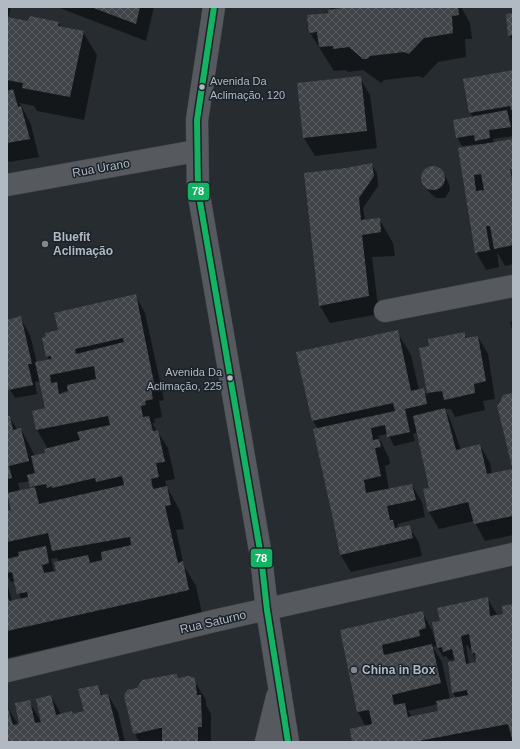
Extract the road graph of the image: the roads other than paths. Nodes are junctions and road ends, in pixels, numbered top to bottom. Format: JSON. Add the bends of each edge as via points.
{"nodes":[{"id":1,"x":214,"y":7,"type":"edge"},
{"id":2,"x":196,"y":151,"type":"junction"},
{"id":3,"x":7,"y":185,"type":"edge"},
{"id":4,"x":513,"y":286,"type":"edge"},
{"id":5,"x":385,"y":311,"type":"dead end"},
{"id":6,"x":513,"y":554,"type":"edge"},
{"id":7,"x":267,"y":610,"type":"junction"},
{"id":8,"x":7,"y":671,"type":"edge"},
{"id":9,"x":280,"y":686,"type":"junction"},
{"id":10,"x":266,"y":742,"type":"edge"},
{"id":11,"x":288,"y":742,"type":"edge"}],
"edges":[{"from":1,"to":2,"type":"street","via":[[200,90]]},
{"from":2,"to":3,"type":"street","name":"Rua Urano"},
{"from":2,"to":7,"type":"street","via":[[198,190],[261,556]]},
{"from":4,"to":5,"type":"street"},
{"from":6,"to":7,"type":"street","name":"Rua Saturno"},
{"from":7,"to":8,"type":"street","name":"Rua Saturno"},
{"from":7,"to":9,"type":"street"},
{"from":9,"to":10,"type":"street"},
{"from":9,"to":11,"type":"street"}]}
